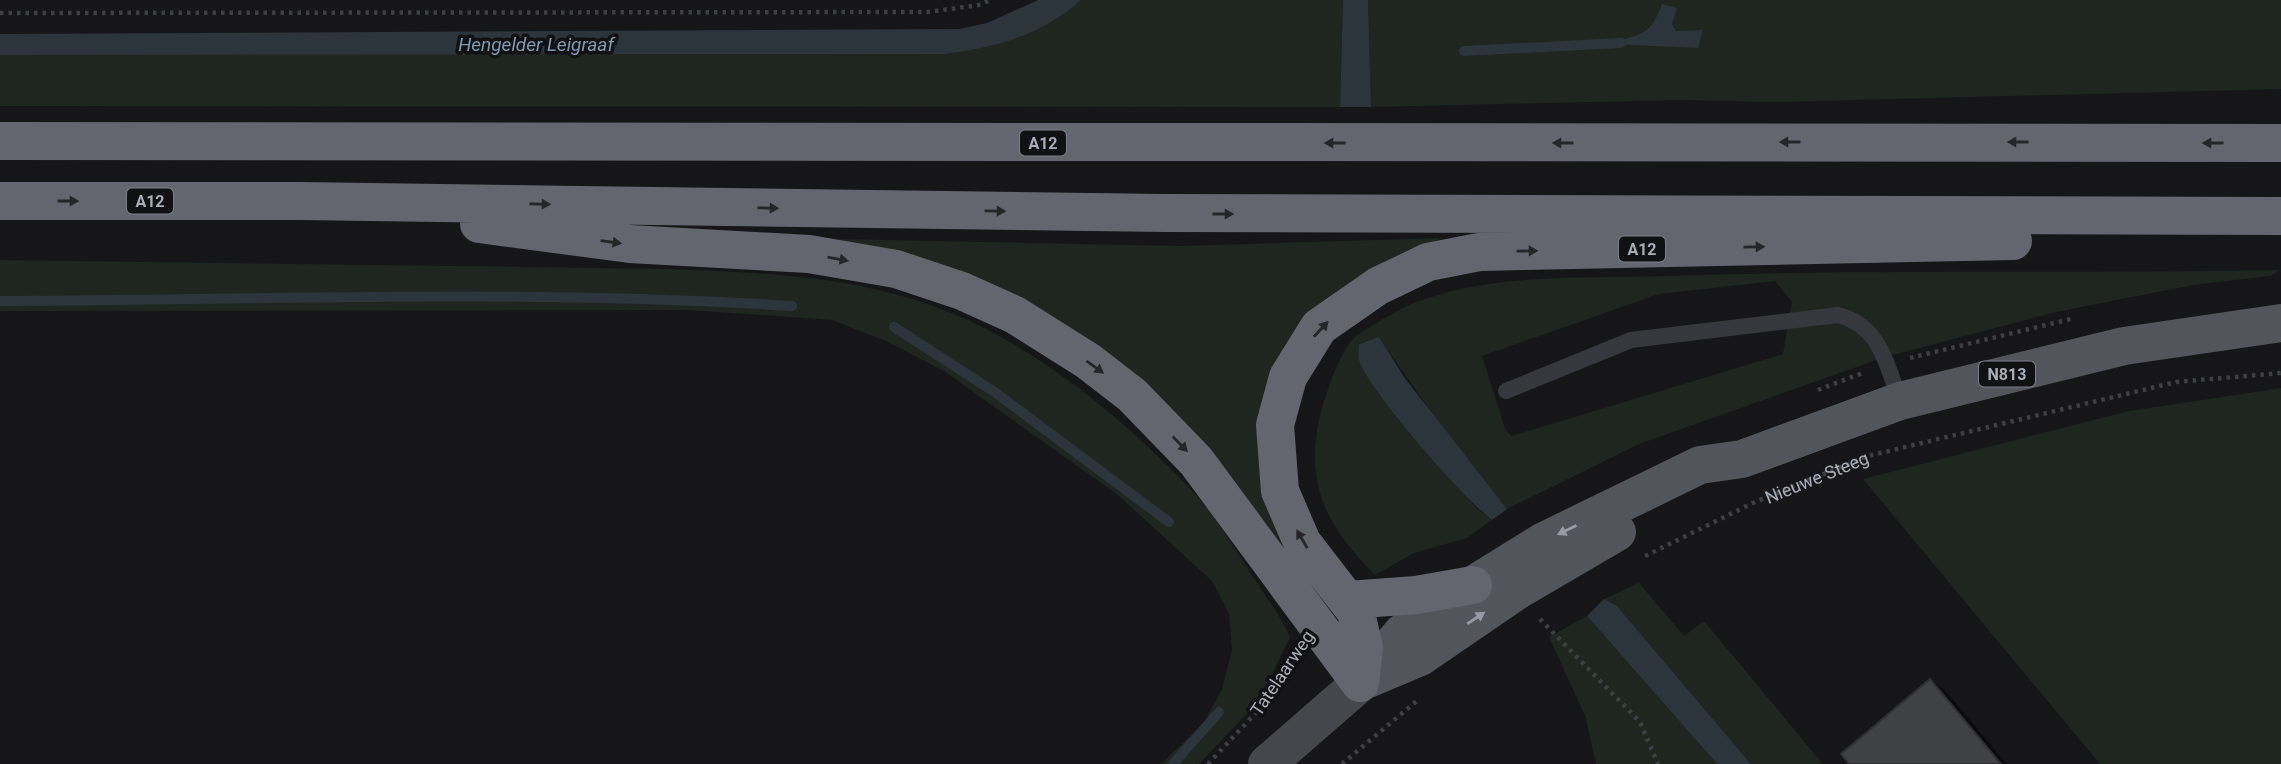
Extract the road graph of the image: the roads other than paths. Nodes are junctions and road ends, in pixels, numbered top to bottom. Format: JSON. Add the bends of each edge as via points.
{"nodes":[{"id":1,"x":0,"y":141,"type":"edge"},
{"id":2,"x":2281,"y":143,"type":"edge"},
{"id":3,"x":0,"y":201,"type":"edge"},
{"id":4,"x":300,"y":201,"type":"junction"},
{"id":5,"x":2281,"y":216,"type":"edge"},
{"id":6,"x":2281,"y":236,"type":"edge"},
{"id":7,"x":2281,"y":323,"type":"edge"},
{"id":8,"x":1506,"y":391,"type":"dead end"},
{"id":9,"x":1900,"y":401,"type":"junction"},
{"id":10,"x":1742,"y":459,"type":"junction"},
{"id":11,"x":1473,"y":585,"type":"junction"},
{"id":12,"x":1348,"y":600,"type":"junction"},
{"id":13,"x":1360,"y":683,"type":"junction"},
{"id":14,"x":1267,"y":764,"type":"edge"}],
"edges":[{"from":2,"to":1,"type":"highway","number":"A12","one_way":true},
{"from":3,"to":4,"type":"highway","number":"A12","one_way":true},
{"from":4,"to":5,"type":"highway","number":"A12","one_way":true,"via":[[1165,213]]},
{"from":4,"to":13,"type":"highway","number":"A12","one_way":true,"via":[[630,244],[809,254],[896,269],[1015,315],[1132,395],[1196,461]]},
{"from":12,"to":6,"type":"highway","number":"A12","one_way":true,"via":[[1302,542],[1280,491],[1275,425],[1288,377],[1319,327],[1378,286],[1428,262],[1479,252]]},
{"from":7,"to":9,"type":"main road","number":"N813","via":[[2124,346]]},
{"from":8,"to":9,"type":"lane","via":[[1632,340],[1838,315],[1858,320],[1873,335]]},
{"from":9,"to":10,"type":"main road","number":"N813"},
{"from":10,"to":11,"type":"main road","number":"N813","one_way":true,"via":[[1700,465],[1544,541]]},
{"from":13,"to":10,"type":"main road","number":"N813","one_way":true,"via":[[1420,657],[1604,538],[1709,487]]},
{"from":11,"to":12,"type":"highway"},
{"from":11,"to":13,"type":"main road","number":"N813","via":[[1402,633]]},
{"from":12,"to":13,"type":"highway","number":"A12","via":[[1356,612],[1364,648]]},
{"from":13,"to":14,"type":"main road","number":"N813"}]}
